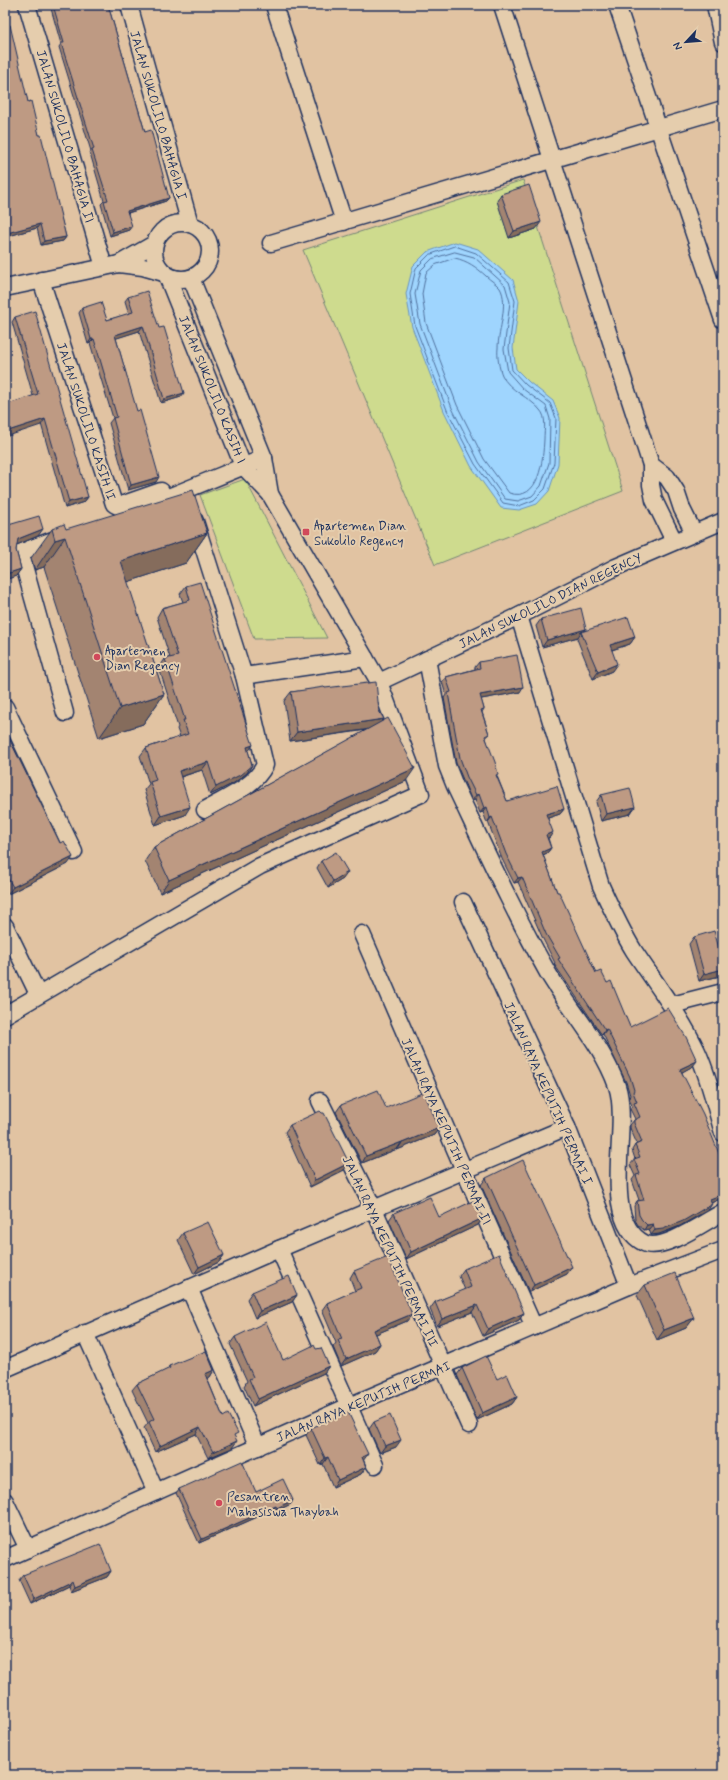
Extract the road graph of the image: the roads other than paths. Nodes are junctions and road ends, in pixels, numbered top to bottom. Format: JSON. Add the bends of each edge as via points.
{"nodes":[{"id":1,"x":27,"y":5,"type":"edge"},
{"id":2,"x":129,"y":5,"type":"edge"},
{"id":3,"x":274,"y":5,"type":"edge"},
{"id":4,"x":502,"y":5,"type":"edge"},
{"id":5,"x":617,"y":5,"type":"edge"},
{"id":6,"x":715,"y":5,"type":"edge"},
{"id":7,"x":723,"y":42,"type":"edge"},
{"id":8,"x":723,"y":109,"type":"edge"},
{"id":9,"x":658,"y":128,"type":"junction"},
{"id":10,"x":552,"y":160,"type":"junction"},
{"id":11,"x":344,"y":222,"type":"junction"},
{"id":12,"x":190,"y":224,"type":"junction"},
{"id":13,"x":271,"y":243,"type":"dead end"},
{"id":14,"x":154,"y":250,"type":"junction"},
{"id":15,"x":112,"y":265,"type":"junction"},
{"id":16,"x":176,"y":277,"type":"junction"},
{"id":17,"x":41,"y":280,"type":"junction"},
{"id":18,"x":5,"y":288,"type":"edge"},
{"id":19,"x":723,"y":320,"type":"edge"},
{"id":20,"x":264,"y":458,"type":"junction"},
{"id":21,"x":652,"y":464,"type":"junction"},
{"id":22,"x":243,"y":466,"type":"junction"},
{"id":23,"x":186,"y":491,"type":"junction"},
{"id":24,"x":270,"y":494,"type":"junction"},
{"id":25,"x":168,"y":498,"type":"junction"},
{"id":26,"x":114,"y":518,"type":"edge"},
{"id":27,"x":723,"y":521,"type":"edge"},
{"id":28,"x":73,"y":533,"type":"edge"},
{"id":29,"x":694,"y":533,"type":"junction"},
{"id":30,"x":674,"y":542,"type":"junction"},
{"id":31,"x":519,"y":616,"type":"junction"},
{"id":32,"x":365,"y":658,"type":"junction"},
{"id":33,"x":427,"y":659,"type":"junction"},
{"id":34,"x":244,"y":676,"type":"junction"},
{"id":35,"x":379,"y":682,"type":"junction"},
{"id":36,"x":5,"y":707,"type":"edge"},
{"id":37,"x":65,"y":713,"type":"dead end"},
{"id":38,"x":205,"y":810,"type":"dead end"},
{"id":39,"x":74,"y":852,"type":"dead end"},
{"id":40,"x":462,"y":902,"type":"dead end"},
{"id":41,"x":5,"y":926,"type":"edge"},
{"id":42,"x":362,"y":934,"type":"dead end"},
{"id":43,"x":723,"y":992,"type":"edge"},
{"id":44,"x":38,"y":994,"type":"junction"},
{"id":45,"x":672,"y":1005,"type":"junction"},
{"id":46,"x":5,"y":1015,"type":"edge"},
{"id":47,"x":716,"y":1080,"type":"edge"},
{"id":48,"x":320,"y":1101,"type":"dead end"},
{"id":49,"x":567,"y":1127,"type":"junction"},
{"id":50,"x":723,"y":1133,"type":"edge"},
{"id":51,"x":464,"y":1170,"type":"junction"},
{"id":52,"x":374,"y":1209,"type":"junction"},
{"id":53,"x":723,"y":1212,"type":"edge"},
{"id":54,"x":279,"y":1249,"type":"junction"},
{"id":55,"x":723,"y":1250,"type":"edge"},
{"id":56,"x":629,"y":1286,"type":"junction"},
{"id":57,"x":189,"y":1288,"type":"junction"},
{"id":58,"x":534,"y":1327,"type":"junction"},
{"id":59,"x":86,"y":1334,"type":"junction"},
{"id":60,"x":444,"y":1366,"type":"junction"},
{"id":61,"x":5,"y":1369,"type":"edge"},
{"id":62,"x":349,"y":1406,"type":"junction"},
{"id":63,"x":469,"y":1425,"type":"dead end"},
{"id":64,"x":258,"y":1446,"type":"junction"},
{"id":65,"x":375,"y":1465,"type":"dead end"},
{"id":66,"x":156,"y":1492,"type":"junction"},
{"id":67,"x":5,"y":1501,"type":"edge"},
{"id":68,"x":28,"y":1549,"type":"junction"},
{"id":69,"x":5,"y":1559,"type":"edge"}],
"edges":[{"from":1,"to":15,"type":"street","name":"JALAN SUKOLILO BAHAGIA II"},
{"from":2,"to":12,"type":"street","name":"JALAN SUKOLILO BAHAGIA I"},
{"from":3,"to":11,"type":"street"},
{"from":4,"to":10,"type":"street"},
{"from":5,"to":9,"type":"street"},
{"from":6,"to":7,"type":"street"},
{"from":8,"to":9,"type":"street"},
{"from":9,"to":10,"type":"street"},
{"from":9,"to":19,"type":"street"},
{"from":10,"to":11,"type":"street"},
{"from":10,"to":21,"type":"street"},
{"from":11,"to":13,"type":"street"},
{"from":12,"to":14,"type":"street","via":[[168,226],[159,234]]},
{"from":12,"to":16,"type":"street","via":[[208,239],[208,262],[202,272]]},
{"from":14,"to":15,"type":"street"},
{"from":14,"to":16,"type":"street","name":"JALAN SUKOLILO KASIH I","via":[[158,267]]},
{"from":15,"to":16,"type":"street","via":[[143,267]]},
{"from":15,"to":17,"type":"street"},
{"from":16,"to":20,"type":"street","name":"JALAN SUKOLILO KASIH I"},
{"from":16,"to":22,"type":"street","name":"JALAN SUKOLILO KASIH I"},
{"from":17,"to":18,"type":"street"},
{"from":17,"to":25,"type":"street","name":"JALAN SUKOLILO KASIH II","via":[[114,504],[118,506],[159,491]]},
{"from":20,"to":22,"type":"street","name":"JALAN SUKOLILO KASIH II"},
{"from":20,"to":24,"type":"street","name":"JALAN SUKOLILO KASIH I"},
{"from":21,"to":29,"type":"street","via":[[667,477],[676,491]]},
{"from":21,"to":30,"type":"street","via":[[651,485],[654,500]]},
{"from":22,"to":23,"type":"street","name":"JALAN SUKOLILO KASIH II"},
{"from":22,"to":24,"type":"street","name":"JALAN SUKOLILO KASIH I"},
{"from":23,"to":25,"type":"street","name":"JALAN SUKOLILO KASIH II"},
{"from":23,"to":34,"type":"street"},
{"from":24,"to":32,"type":"street","name":"JALAN SUKOLILO KASIH I"},
{"from":25,"to":26,"type":"street","name":"JALAN SUKOLILO KASIH II"},
{"from":27,"to":29,"type":"street","name":"JALAN SUKOLILO DIAN REGENCY"},
{"from":28,"to":37,"type":"street","via":[[28,548],[21,553]]},
{"from":29,"to":30,"type":"street","name":"JALAN SUKOLILO DIAN REGENCY"},
{"from":30,"to":31,"type":"street","name":"JALAN SUKOLILO DIAN REGENCY","via":[[616,567]]},
{"from":31,"to":33,"type":"street","name":"JALAN SUKOLILO DIAN REGENCY"},
{"from":31,"to":45,"type":"street","via":[[601,886],[634,949]]},
{"from":32,"to":34,"type":"street"},
{"from":32,"to":35,"type":"street","name":"JALAN SUKOLILO KASIH I"},
{"from":33,"to":35,"type":"street","name":"JALAN SUKOLILO DIAN REGENCY"},
{"from":33,"to":53,"type":"street","via":[[447,766],[455,786],[546,969],[599,1050],[614,1078],[619,1093],[621,1127],[618,1196],[623,1219],[632,1234],[645,1244],[660,1245]]},
{"from":34,"to":38,"type":"street","via":[[265,765],[251,784]]},
{"from":35,"to":44,"type":"street","name":"JALAN SUKOLILO KASIH I","via":[[421,795],[260,866]]},
{"from":36,"to":39,"type":"street"},
{"from":40,"to":49,"type":"street","name":"JALAN RAYA KEPUTIH PERMAI I"},
{"from":41,"to":44,"type":"street"},
{"from":42,"to":51,"type":"street","name":"JALAN RAYA KEPUTIH PERMAI II"},
{"from":43,"to":45,"type":"street"},
{"from":44,"to":46,"type":"street"},
{"from":45,"to":47,"type":"street","via":[[697,1052]]},
{"from":47,"to":50,"type":"street"},
{"from":48,"to":52,"type":"street","name":"JALAN RAYA KEPUTIH PERMAI III"},
{"from":49,"to":51,"type":"street"},
{"from":49,"to":56,"type":"street","name":"JALAN RAYA KEPUTIH PERMAI I"},
{"from":51,"to":52,"type":"street"},
{"from":51,"to":58,"type":"street","name":"JALAN RAYA KEPUTIH PERMAI II"},
{"from":52,"to":54,"type":"street"},
{"from":52,"to":60,"type":"street","name":"JALAN RAYA KEPUTIH PERMAI III"},
{"from":54,"to":57,"type":"street"},
{"from":54,"to":62,"type":"street"},
{"from":55,"to":56,"type":"street","name":"JALAN RAYA KEPUTIH PERMAI"},
{"from":56,"to":58,"type":"street","name":"JALAN RAYA KEPUTIH PERMAI"},
{"from":57,"to":59,"type":"street"},
{"from":57,"to":64,"type":"street"},
{"from":58,"to":60,"type":"street","name":"JALAN RAYA KEPUTIH PERMAI"},
{"from":59,"to":61,"type":"street"},
{"from":59,"to":66,"type":"street"},
{"from":60,"to":62,"type":"street","name":"JALAN RAYA KEPUTIH PERMAI"},
{"from":60,"to":63,"type":"street","name":"JALAN RAYA KEPUTIH PERMAI III"},
{"from":62,"to":64,"type":"street","name":"JALAN RAYA KEPUTIH PERMAI"},
{"from":62,"to":65,"type":"street"},
{"from":64,"to":66,"type":"street","name":"JALAN RAYA KEPUTIH PERMAI"},
{"from":66,"to":68,"type":"street","name":"JALAN RAYA KEPUTIH PERMAI"},
{"from":67,"to":68,"type":"street"},
{"from":68,"to":69,"type":"street","name":"JALAN RAYA KEPUTIH PERMAI"}]}
